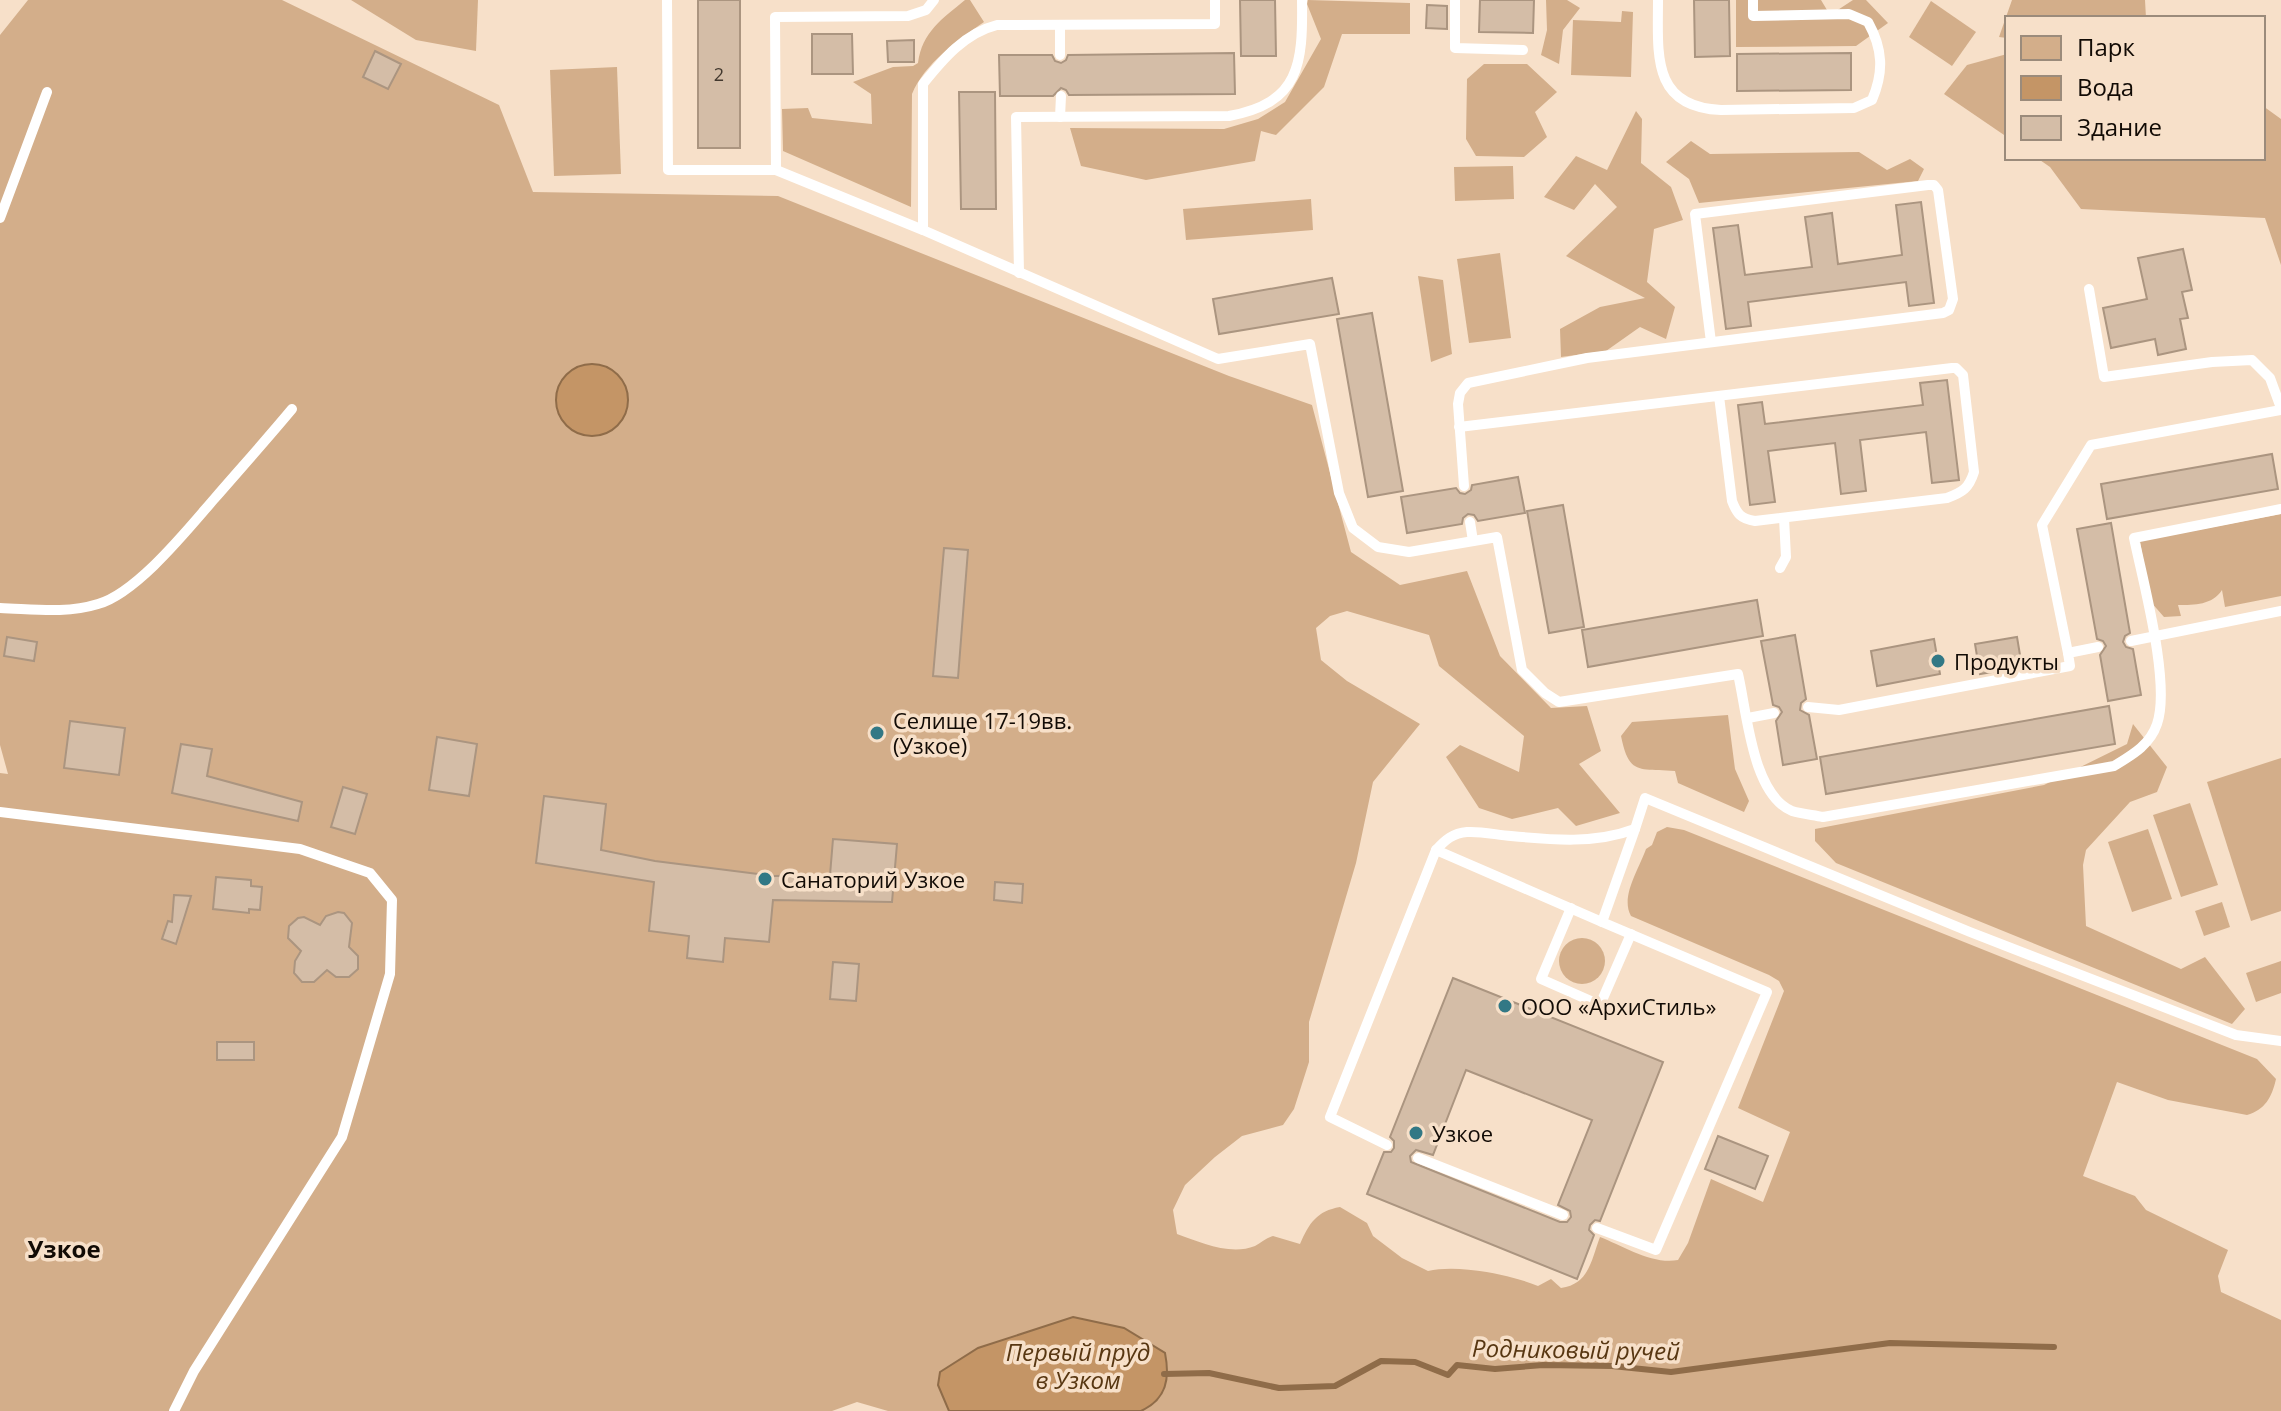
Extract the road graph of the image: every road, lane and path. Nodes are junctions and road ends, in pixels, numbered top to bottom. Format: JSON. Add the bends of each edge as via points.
{"nodes":[{"id":1,"x":667,"y":0,"type":"edge"},
{"id":2,"x":934,"y":0,"type":"edge"},
{"id":3,"x":1215,"y":0,"type":"edge"},
{"id":4,"x":1302,"y":0,"type":"edge"},
{"id":5,"x":1455,"y":0,"type":"edge"},
{"id":6,"x":1658,"y":0,"type":"edge"},
{"id":7,"x":1753,"y":0,"type":"edge"},
{"id":8,"x":1060,"y":26,"type":"junction"},
{"id":9,"x":1523,"y":50,"type":"dead end"},
{"id":10,"x":1060,"y":55,"type":"dead end"},
{"id":11,"x":47,"y":92,"type":"dead end"},
{"id":12,"x":1061,"y":96,"type":"dead end"},
{"id":13,"x":1060,"y":117,"type":"junction"},
{"id":14,"x":776,"y":170,"type":"junction"},
{"id":15,"x":0,"y":218,"type":"edge"},
{"id":16,"x":923,"y":230,"type":"junction"},
{"id":17,"x":1019,"y":273,"type":"junction"},
{"id":18,"x":2089,"y":289,"type":"dead end"},
{"id":19,"x":1711,"y":342,"type":"junction"},
{"id":20,"x":1719,"y":396,"type":"junction"},
{"id":21,"x":292,"y":409,"type":"dead end"},
{"id":22,"x":2281,"y":409,"type":"edge"},
{"id":23,"x":1459,"y":427,"type":"junction"},
{"id":24,"x":1464,"y":486,"type":"dead end"},
{"id":25,"x":2281,"y":509,"type":"edge"},
{"id":26,"x":1784,"y":518,"type":"junction"},
{"id":27,"x":1470,"y":522,"type":"dead end"},
{"id":28,"x":1473,"y":541,"type":"junction"},
{"id":29,"x":1780,"y":568,"type":"dead end"},
{"id":30,"x":0,"y":608,"type":"edge"},
{"id":31,"x":2281,"y":611,"type":"edge"},
{"id":32,"x":2154,"y":637,"type":"junction"},
{"id":33,"x":2131,"y":641,"type":"dead end"},
{"id":34,"x":2098,"y":647,"type":"dead end"},
{"id":35,"x":2068,"y":653,"type":"junction"},
{"id":36,"x":1808,"y":707,"type":"dead end"},
{"id":37,"x":1774,"y":713,"type":"dead end"},
{"id":38,"x":1748,"y":718,"type":"junction"},
{"id":39,"x":0,"y":812,"type":"edge"},
{"id":40,"x":1635,"y":829,"type":"junction"},
{"id":41,"x":1436,"y":850,"type":"junction"},
{"id":42,"x":1571,"y":908,"type":"junction"},
{"id":43,"x":1602,"y":922,"type":"junction"},
{"id":44,"x":1631,"y":934,"type":"junction"},
{"id":45,"x":2281,"y":1041,"type":"edge"},
{"id":46,"x":1387,"y":1145,"type":"dead end"},
{"id":47,"x":1418,"y":1158,"type":"dead end"},
{"id":48,"x":1563,"y":1215,"type":"dead end"},
{"id":49,"x":1597,"y":1228,"type":"dead end"},
{"id":50,"x":174,"y":1411,"type":"edge"}],
"edges":[{"from":1,"to":14,"type":"lane","via":[[668,170]]},
{"from":2,"to":14,"type":"lane","via":[[926,10],[908,16],[775,17]]},
{"from":3,"to":8,"type":"lane","via":[[1215,24]]},
{"from":4,"to":13,"type":"lane","via":[[1302,43],[1295,72],[1281,95],[1257,111],[1229,116]]},
{"from":5,"to":9,"type":"lane","via":[[1455,48]]},
{"from":6,"to":7,"type":"lane","via":[[1662,74],[1685,103],[1721,110],[1854,108],[1872,100],[1881,80],[1878,40],[1868,22],[1849,14],[1753,16]]},
{"from":8,"to":10,"type":"lane"},
{"from":8,"to":16,"type":"lane","via":[[980,29],[949,53],[923,84]]},
{"from":11,"to":15,"type":"lane"},
{"from":12,"to":13,"type":"lane"},
{"from":13,"to":17,"type":"lane","via":[[1016,117]]},
{"from":14,"to":16,"type":"lane"},
{"from":16,"to":17,"type":"lane"},
{"from":17,"to":28,"type":"lane","via":[[1218,359],[1310,344],[1339,493],[1353,528],[1378,547],[1409,552]]},
{"from":18,"to":22,"type":"lane","via":[[2104,377],[2252,360],[2270,378]]},
{"from":19,"to":19,"type":"lane","via":[[1949,310],[1953,299],[1938,190],[1928,185],[1695,214]]},
{"from":19,"to":23,"type":"lane","via":[[1587,358],[1468,383],[1460,393]]},
{"from":20,"to":23,"type":"lane"},
{"from":20,"to":26,"type":"lane","via":[[1736,513],[1755,521]]},
{"from":20,"to":26,"type":"lane","via":[[1960,371],[1974,472],[1964,491],[1947,498]]},
{"from":21,"to":30,"type":"lane","via":[[148,572],[102,604],[71,610]]},
{"from":22,"to":35,"type":"lane","via":[[2091,445],[2042,525]]},
{"from":23,"to":24,"type":"lane"},
{"from":25,"to":32,"type":"lane","via":[[2134,538]]},
{"from":26,"to":29,"type":"lane","via":[[1786,557]]},
{"from":27,"to":28,"type":"lane"},
{"from":28,"to":38,"type":"lane","via":[[1497,537],[1522,670],[1545,693],[1559,702],[1738,674]]},
{"from":31,"to":32,"type":"lane"},
{"from":32,"to":33,"type":"lane"},
{"from":32,"to":38,"type":"lane","via":[[2161,689],[2157,724],[2141,750],[2114,766],[1823,817],[1791,810],[1769,791]]},
{"from":34,"to":35,"type":"lane"},
{"from":35,"to":36,"type":"lane","via":[[2070,666],[1839,710]]},
{"from":37,"to":38,"type":"lane"},
{"from":39,"to":50,"type":"lane","via":[[300,849],[370,873],[392,900],[390,974],[342,1137]]},
{"from":40,"to":41,"type":"lane","via":[[1598,840],[1467,832],[1448,837]]},
{"from":40,"to":43,"type":"lane"},
{"from":40,"to":45,"type":"lane","via":[[1645,798],[2236,1035]]},
{"from":41,"to":42,"type":"lane"},
{"from":41,"to":46,"type":"lane","via":[[1330,1117]]},
{"from":42,"to":43,"type":"lane"},
{"from":42,"to":44,"type":"lane","via":[[1541,979],[1600,1005]]},
{"from":43,"to":44,"type":"lane"},
{"from":44,"to":49,"type":"lane","via":[[1767,992],[1656,1250]]},
{"from":47,"to":48,"type":"lane"}]}
